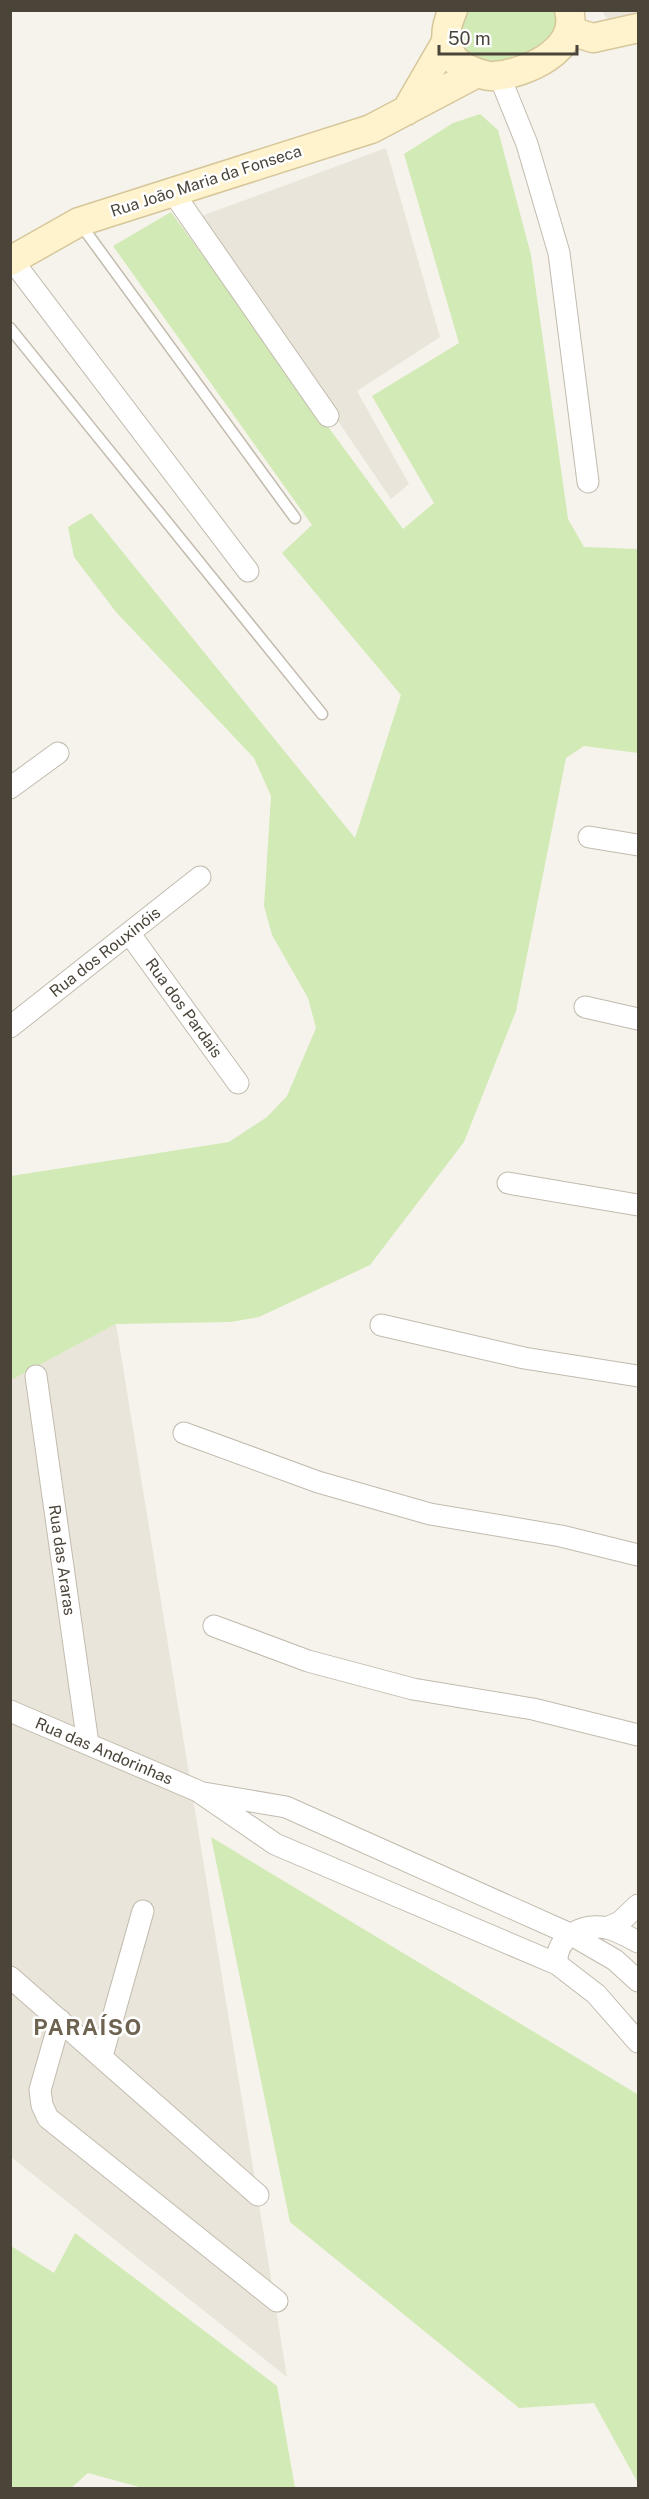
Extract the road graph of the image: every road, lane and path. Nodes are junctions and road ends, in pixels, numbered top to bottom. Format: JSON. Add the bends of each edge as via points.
{"nodes":[{"id":1,"x":453,"y":10,"type":"edge"},
{"id":2,"x":569,"y":21,"type":"edge"},
{"id":3,"x":639,"y":28,"type":"edge"},
{"id":4,"x":446,"y":42,"type":"junction"},
{"id":5,"x":488,"y":74,"type":"junction"},
{"id":6,"x":406,"y":111,"type":"junction"},
{"id":7,"x":172,"y":191,"type":"junction"},
{"id":8,"x":79,"y":222,"type":"junction"},
{"id":9,"x":11,"y":261,"type":"edge"},
{"id":10,"x":10,"y":327,"type":"edge"},
{"id":11,"x":328,"y":416,"type":"dead end"},
{"id":12,"x":588,"y":482,"type":"dead end"},
{"id":13,"x":295,"y":518,"type":"dead end"},
{"id":14,"x":248,"y":571,"type":"dead end"},
{"id":15,"x":322,"y":714,"type":"dead end"},
{"id":16,"x":58,"y":753,"type":"dead end"},
{"id":17,"x":10,"y":788,"type":"edge"},
{"id":18,"x":589,"y":837,"type":"dead end"},
{"id":19,"x":639,"y":845,"type":"edge"},
{"id":20,"x":200,"y":877,"type":"dead end"},
{"id":21,"x":129,"y":933,"type":"junction"},
{"id":22,"x":585,"y":1007,"type":"dead end"},
{"id":23,"x":639,"y":1019,"type":"edge"},
{"id":24,"x":10,"y":1028,"type":"edge"},
{"id":25,"x":238,"y":1083,"type":"dead end"},
{"id":26,"x":508,"y":1183,"type":"dead end"},
{"id":27,"x":639,"y":1205,"type":"edge"},
{"id":28,"x":381,"y":1324,"type":"dead end"},
{"id":29,"x":36,"y":1376,"type":"dead end"},
{"id":30,"x":639,"y":1376,"type":"edge"},
{"id":31,"x":184,"y":1433,"type":"dead end"},
{"id":32,"x":639,"y":1555,"type":"edge"},
{"id":33,"x":213,"y":1626,"type":"dead end"},
{"id":34,"x":10,"y":1712,"type":"edge"},
{"id":35,"x":639,"y":1735,"type":"edge"},
{"id":36,"x":88,"y":1744,"type":"junction"},
{"id":37,"x":198,"y":1791,"type":"junction"},
{"id":38,"x":639,"y":1905,"type":"edge"},
{"id":39,"x":143,"y":1911,"type":"dead end"},
{"id":40,"x":606,"y":1928,"type":"junction"},
{"id":41,"x":570,"y":1934,"type":"junction"},
{"id":42,"x":639,"y":1942,"type":"edge"},
{"id":43,"x":557,"y":1964,"type":"junction"},
{"id":44,"x":10,"y":1977,"type":"edge"},
{"id":45,"x":639,"y":1981,"type":"edge"},
{"id":46,"x":60,"y":2020,"type":"junction"},
{"id":47,"x":639,"y":2042,"type":"edge"},
{"id":48,"x":102,"y":2056,"type":"junction"},
{"id":49,"x":258,"y":2195,"type":"dead end"},
{"id":50,"x":277,"y":2301,"type":"dead end"}],
"edges":[{"from":1,"to":4,"type":"main road"},
{"from":2,"to":3,"type":"main road","via":[[593,38]]},
{"from":2,"to":5,"type":"main road","name":"Rua João Maria da Fonseca","via":[[562,46],[546,59]]},
{"from":4,"to":5,"type":"main road","via":[[459,65]]},
{"from":4,"to":6,"type":"main road"},
{"from":5,"to":6,"type":"main road","name":"Rua João Maria da Fonseca"},
{"from":5,"to":12,"type":"street","via":[[527,144],[559,253]]},
{"from":6,"to":7,"type":"main road","name":"Rua João Maria da Fonseca","via":[[371,129]]},
{"from":7,"to":8,"type":"main road","name":"Rua João Maria da Fonseca"},
{"from":7,"to":11,"type":"street"},
{"from":8,"to":9,"type":"main road","name":"Rua João Maria da Fonseca"},
{"from":8,"to":13,"type":"lane"},
{"from":9,"to":14,"type":"street"},
{"from":10,"to":15,"type":"lane"},
{"from":16,"to":17,"type":"street"},
{"from":18,"to":19,"type":"street"},
{"from":20,"to":21,"type":"street","name":"Rua dos Rouxinóis"},
{"from":21,"to":24,"type":"street","name":"Rua dos Rouxinóis"},
{"from":21,"to":25,"type":"street","name":"Rua dos Pardais"},
{"from":22,"to":23,"type":"street"},
{"from":26,"to":27,"type":"street"},
{"from":28,"to":30,"type":"street","via":[[524,1358]]},
{"from":29,"to":36,"type":"street","name":"Rua das Araras"},
{"from":31,"to":32,"type":"street","via":[[318,1482],[430,1514],[561,1536]]},
{"from":33,"to":35,"type":"street","via":[[308,1661],[413,1689],[533,1709]]},
{"from":34,"to":36,"type":"street","name":"Rua das Andorinhas"},
{"from":36,"to":37,"type":"street","name":"Rua das Andorinhas"},
{"from":37,"to":41,"type":"street","via":[[286,1807]]},
{"from":37,"to":43,"type":"street","via":[[275,1844]]},
{"from":38,"to":40,"type":"street","via":[[620,1922]]},
{"from":39,"to":48,"type":"street"},
{"from":40,"to":41,"type":"street"},
{"from":40,"to":42,"type":"street"},
{"from":41,"to":43,"type":"street","via":[[560,1946]]},
{"from":41,"to":45,"type":"street","via":[[615,1960]]},
{"from":43,"to":47,"type":"street","via":[[596,1994]]},
{"from":44,"to":46,"type":"street"},
{"from":46,"to":48,"type":"street"},
{"from":46,"to":50,"type":"street","via":[[40,2090],[48,2118]]},
{"from":48,"to":49,"type":"street"}]}
